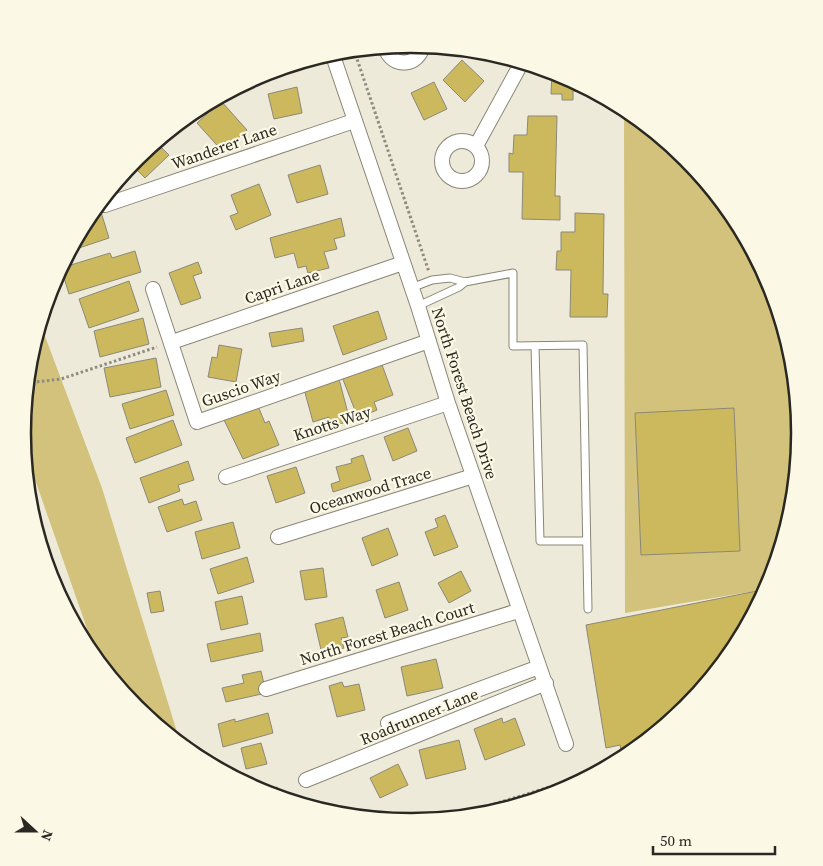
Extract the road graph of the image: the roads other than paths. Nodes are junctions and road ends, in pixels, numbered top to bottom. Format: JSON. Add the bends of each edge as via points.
{"nodes":[{"id":1,"x":420,"y":53,"type":"edge"},
{"id":2,"x":389,"y":54,"type":"edge"},
{"id":3,"x":334,"y":61,"type":"edge"},
{"id":4,"x":518,"y":68,"type":"edge"},
{"id":5,"x":354,"y":121,"type":"junction"},
{"id":6,"x":476,"y":146,"type":"dead end"},
{"id":7,"x":110,"y":202,"type":"edge"},
{"id":8,"x":403,"y":263,"type":"junction"},
{"id":9,"x":464,"y":282,"type":"junction"},
{"id":10,"x":411,"y":288,"type":"junction"},
{"id":11,"x":153,"y":289,"type":"dead end"},
{"id":12,"x":418,"y":306,"type":"junction"},
{"id":13,"x":429,"y":341,"type":"junction"},
{"id":14,"x":172,"y":342,"type":"junction"},
{"id":15,"x":535,"y":346,"type":"junction"},
{"id":16,"x":448,"y":403,"type":"junction"},
{"id":17,"x":473,"y":476,"type":"junction"},
{"id":18,"x":226,"y":477,"type":"dead end"},
{"id":19,"x":278,"y":537,"type":"dead end"},
{"id":20,"x":586,"y":541,"type":"junction"},
{"id":21,"x":588,"y":609,"type":"dead end"},
{"id":22,"x":518,"y":611,"type":"junction"},
{"id":23,"x":539,"y":667,"type":"junction"},
{"id":24,"x":546,"y":683,"type":"junction"},
{"id":25,"x":266,"y":689,"type":"dead end"},
{"id":26,"x":388,"y":724,"type":"dead end"},
{"id":27,"x":566,"y":744,"type":"dead end"},
{"id":28,"x":306,"y":780,"type":"dead end"}],
"edges":[{"from":1,"to":2,"type":"street","via":[[414,61],[402,64]]},
{"from":3,"to":5,"type":"street","name":"North Forest Beach Drive"},
{"from":4,"to":6,"type":"street"},
{"from":5,"to":7,"type":"street","name":"Wanderer Lane"},
{"from":5,"to":8,"type":"street","name":"North Forest Beach Drive"},
{"from":8,"to":10,"type":"street","name":"North Forest Beach Drive"},
{"from":8,"to":14,"type":"street","name":"Capri Lane"},
{"from":9,"to":10,"type":"lane","via":[[450,278],[432,280]]},
{"from":9,"to":12,"type":"lane"},
{"from":9,"to":15,"type":"lane","via":[[512,273],[513,346]]},
{"from":10,"to":12,"type":"street","name":"North Forest Beach Drive"},
{"from":11,"to":14,"type":"street","name":"Guscio Way"},
{"from":12,"to":13,"type":"street","name":"North Forest Beach Drive"},
{"from":13,"to":14,"type":"street","name":"Guscio Way","via":[[196,422]]},
{"from":13,"to":16,"type":"street","name":"North Forest Beach Drive"},
{"from":15,"to":20,"type":"lane","via":[[540,541]]},
{"from":15,"to":20,"type":"lane","via":[[583,346]]},
{"from":16,"to":17,"type":"street","name":"North Forest Beach Drive"},
{"from":16,"to":18,"type":"street","name":"Knotts Way"},
{"from":17,"to":19,"type":"street","name":"Oceanwood Trace"},
{"from":17,"to":22,"type":"street","name":"North Forest Beach Drive"},
{"from":20,"to":21,"type":"lane"},
{"from":22,"to":23,"type":"street","name":"North Forest Beach Drive"},
{"from":22,"to":25,"type":"street","name":"North Forest Beach Court"},
{"from":23,"to":24,"type":"street","name":"North Forest Beach Drive"},
{"from":23,"to":26,"type":"street"},
{"from":24,"to":27,"type":"street","name":"North Forest Beach Drive"},
{"from":24,"to":28,"type":"street","name":"Roadrunner Lane"}]}
